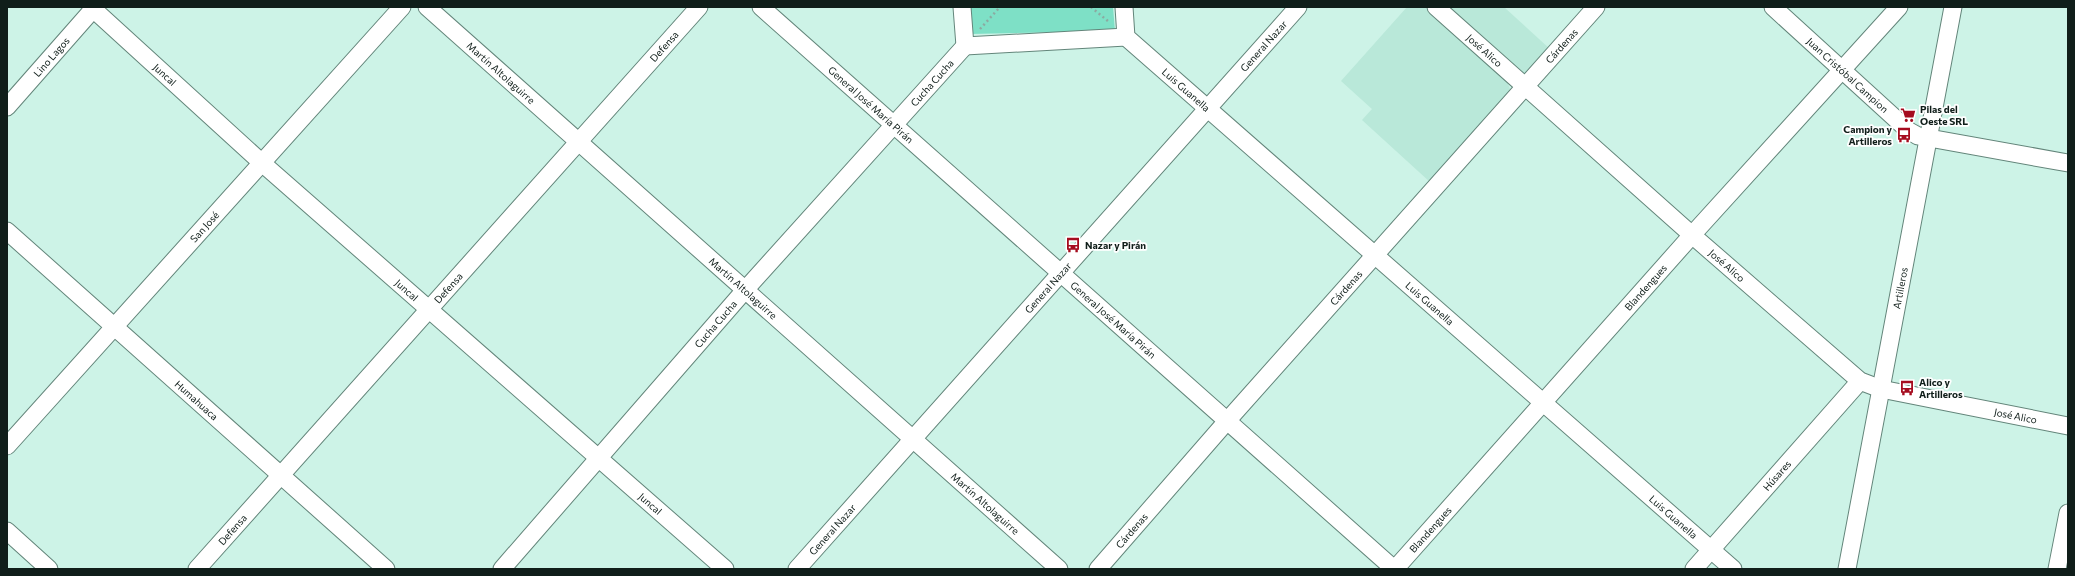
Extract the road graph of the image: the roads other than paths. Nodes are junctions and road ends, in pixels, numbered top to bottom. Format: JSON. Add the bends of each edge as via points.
{"nodes":[{"id":1,"x":402,"y":7,"type":"edge"},
{"id":2,"x":427,"y":7,"type":"edge"},
{"id":3,"x":700,"y":7,"type":"edge"},
{"id":4,"x":761,"y":7,"type":"edge"},
{"id":5,"x":962,"y":7,"type":"edge"},
{"id":6,"x":1124,"y":7,"type":"edge"},
{"id":7,"x":1298,"y":7,"type":"edge"},
{"id":8,"x":1436,"y":7,"type":"edge"},
{"id":9,"x":1596,"y":7,"type":"edge"},
{"id":10,"x":1773,"y":7,"type":"edge"},
{"id":11,"x":1899,"y":7,"type":"edge"},
{"id":12,"x":1953,"y":7,"type":"edge"},
{"id":13,"x":93,"y":8,"type":"edge"},
{"id":14,"x":1126,"y":37,"type":"junction"},
{"id":15,"x":965,"y":46,"type":"junction"},
{"id":16,"x":1842,"y":69,"type":"junction"},
{"id":17,"x":1526,"y":87,"type":"junction"},
{"id":18,"x":7,"y":107,"type":"edge"},
{"id":19,"x":1208,"y":109,"type":"junction"},
{"id":20,"x":893,"y":124,"type":"junction"},
{"id":21,"x":1928,"y":138,"type":"junction"},
{"id":22,"x":577,"y":142,"type":"junction"},
{"id":23,"x":262,"y":163,"type":"junction"},
{"id":24,"x":2068,"y":163,"type":"edge"},
{"id":25,"x":7,"y":231,"type":"edge"},
{"id":26,"x":1692,"y":235,"type":"junction"},
{"id":27,"x":1376,"y":255,"type":"junction"},
{"id":28,"x":1061,"y":275,"type":"junction"},
{"id":29,"x":746,"y":290,"type":"junction"},
{"id":30,"x":430,"y":310,"type":"junction"},
{"id":31,"x":115,"y":327,"type":"junction"},
{"id":32,"x":1860,"y":381,"type":"junction"},
{"id":33,"x":1881,"y":389,"type":"junction"},
{"id":34,"x":1543,"y":402,"type":"junction"},
{"id":35,"x":1227,"y":421,"type":"junction"},
{"id":36,"x":2068,"y":426,"type":"edge"},
{"id":37,"x":914,"y":439,"type":"junction"},
{"id":38,"x":7,"y":446,"type":"edge"},
{"id":39,"x":598,"y":458,"type":"junction"},
{"id":40,"x":281,"y":476,"type":"junction"},
{"id":41,"x":2068,"y":513,"type":"edge"},
{"id":42,"x":7,"y":531,"type":"edge"},
{"id":43,"x":1711,"y":550,"type":"junction"},
{"id":44,"x":49,"y":569,"type":"edge"},
{"id":45,"x":197,"y":569,"type":"edge"},
{"id":46,"x":386,"y":569,"type":"edge"},
{"id":47,"x":502,"y":569,"type":"edge"},
{"id":48,"x":725,"y":569,"type":"edge"},
{"id":49,"x":797,"y":569,"type":"edge"},
{"id":50,"x":1059,"y":569,"type":"edge"},
{"id":51,"x":1098,"y":569,"type":"edge"},
{"id":52,"x":1394,"y":569,"type":"edge"},
{"id":53,"x":1694,"y":569,"type":"edge"},
{"id":54,"x":1733,"y":569,"type":"edge"},
{"id":55,"x":1847,"y":569,"type":"edge"},
{"id":56,"x":2057,"y":569,"type":"edge"}],
"edges":[{"from":1,"to":23,"type":"street","name":"San José"},
{"from":2,"to":22,"type":"street","name":"Martín Altolaguirre"},
{"from":3,"to":22,"type":"street","name":"Defensa"},
{"from":4,"to":20,"type":"street","name":"General José María Pirán"},
{"from":5,"to":15,"type":"street"},
{"from":6,"to":14,"type":"street"},
{"from":7,"to":19,"type":"street","name":"General Nazar"},
{"from":8,"to":17,"type":"street","name":"José Alico"},
{"from":9,"to":17,"type":"street","name":"Cárdenas"},
{"from":10,"to":16,"type":"street","name":"Juan Cristóbal Campion"},
{"from":11,"to":16,"type":"street","name":"Blandengues"},
{"from":12,"to":21,"type":"street","name":"Artilleros"},
{"from":13,"to":18,"type":"street","name":"Lino Lagos"},
{"from":13,"to":23,"type":"street","name":"Juncal"},
{"from":14,"to":15,"type":"street"},
{"from":14,"to":19,"type":"street","name":"Luis Guanella"},
{"from":15,"to":20,"type":"street","name":"Cucha Cucha"},
{"from":16,"to":21,"type":"street","name":"Juan Cristóbal Campion","via":[[1909,131]]},
{"from":16,"to":26,"type":"street","name":"Blandengues"},
{"from":17,"to":26,"type":"street","name":"José Alico"},
{"from":17,"to":27,"type":"street","name":"Cárdenas"},
{"from":19,"to":27,"type":"street","name":"Luis Guanella"},
{"from":19,"to":28,"type":"street","name":"General Nazar"},
{"from":20,"to":28,"type":"street","name":"General José María Pirán"},
{"from":20,"to":29,"type":"street","name":"Cucha Cucha"},
{"from":21,"to":24,"type":"street","name":"Juan Cristóbal Campion"},
{"from":21,"to":33,"type":"street","name":"Artilleros"},
{"from":22,"to":29,"type":"street","name":"Martín Altolaguirre"},
{"from":22,"to":30,"type":"street","name":"Defensa"},
{"from":23,"to":30,"type":"street","name":"Juncal"},
{"from":23,"to":31,"type":"street","name":"San José"},
{"from":25,"to":31,"type":"street","name":"Humahuaca"},
{"from":26,"to":32,"type":"street","name":"José Alico"},
{"from":26,"to":34,"type":"street","name":"Blandengues"},
{"from":27,"to":34,"type":"street","name":"Luis Guanella"},
{"from":27,"to":35,"type":"street","name":"Cárdenas"},
{"from":28,"to":35,"type":"street","name":"General José María Pirán"},
{"from":28,"to":37,"type":"street","name":"General Nazar"},
{"from":29,"to":37,"type":"street","name":"Martín Altolaguirre"},
{"from":29,"to":39,"type":"street","name":"Cucha Cucha"},
{"from":30,"to":39,"type":"street","name":"Juncal"},
{"from":30,"to":40,"type":"street","name":"Defensa"},
{"from":31,"to":38,"type":"street","name":"San José"},
{"from":31,"to":40,"type":"street","name":"Humahuaca"},
{"from":32,"to":33,"type":"street","name":"José Alico"},
{"from":32,"to":43,"type":"street","name":"Húsares"},
{"from":33,"to":36,"type":"street","name":"José Alico"},
{"from":33,"to":55,"type":"street","name":"Artilleros"},
{"from":34,"to":43,"type":"street","name":"Luis Guanella"},
{"from":34,"to":52,"type":"street","name":"Blandengues"},
{"from":35,"to":51,"type":"street","name":"Cárdenas"},
{"from":35,"to":52,"type":"street","name":"General José María Pirán"},
{"from":37,"to":49,"type":"street","name":"General Nazar"},
{"from":37,"to":50,"type":"street","name":"Martín Altolaguirre"},
{"from":39,"to":47,"type":"street","name":"Cucha Cucha"},
{"from":39,"to":48,"type":"street","name":"Juncal"},
{"from":40,"to":45,"type":"street","name":"Defensa"},
{"from":40,"to":46,"type":"street","name":"Humahuaca"},
{"from":41,"to":56,"type":"street"},
{"from":42,"to":44,"type":"street"},
{"from":43,"to":53,"type":"street","name":"Húsares"},
{"from":43,"to":54,"type":"street","name":"Luis Guanella"}]}
